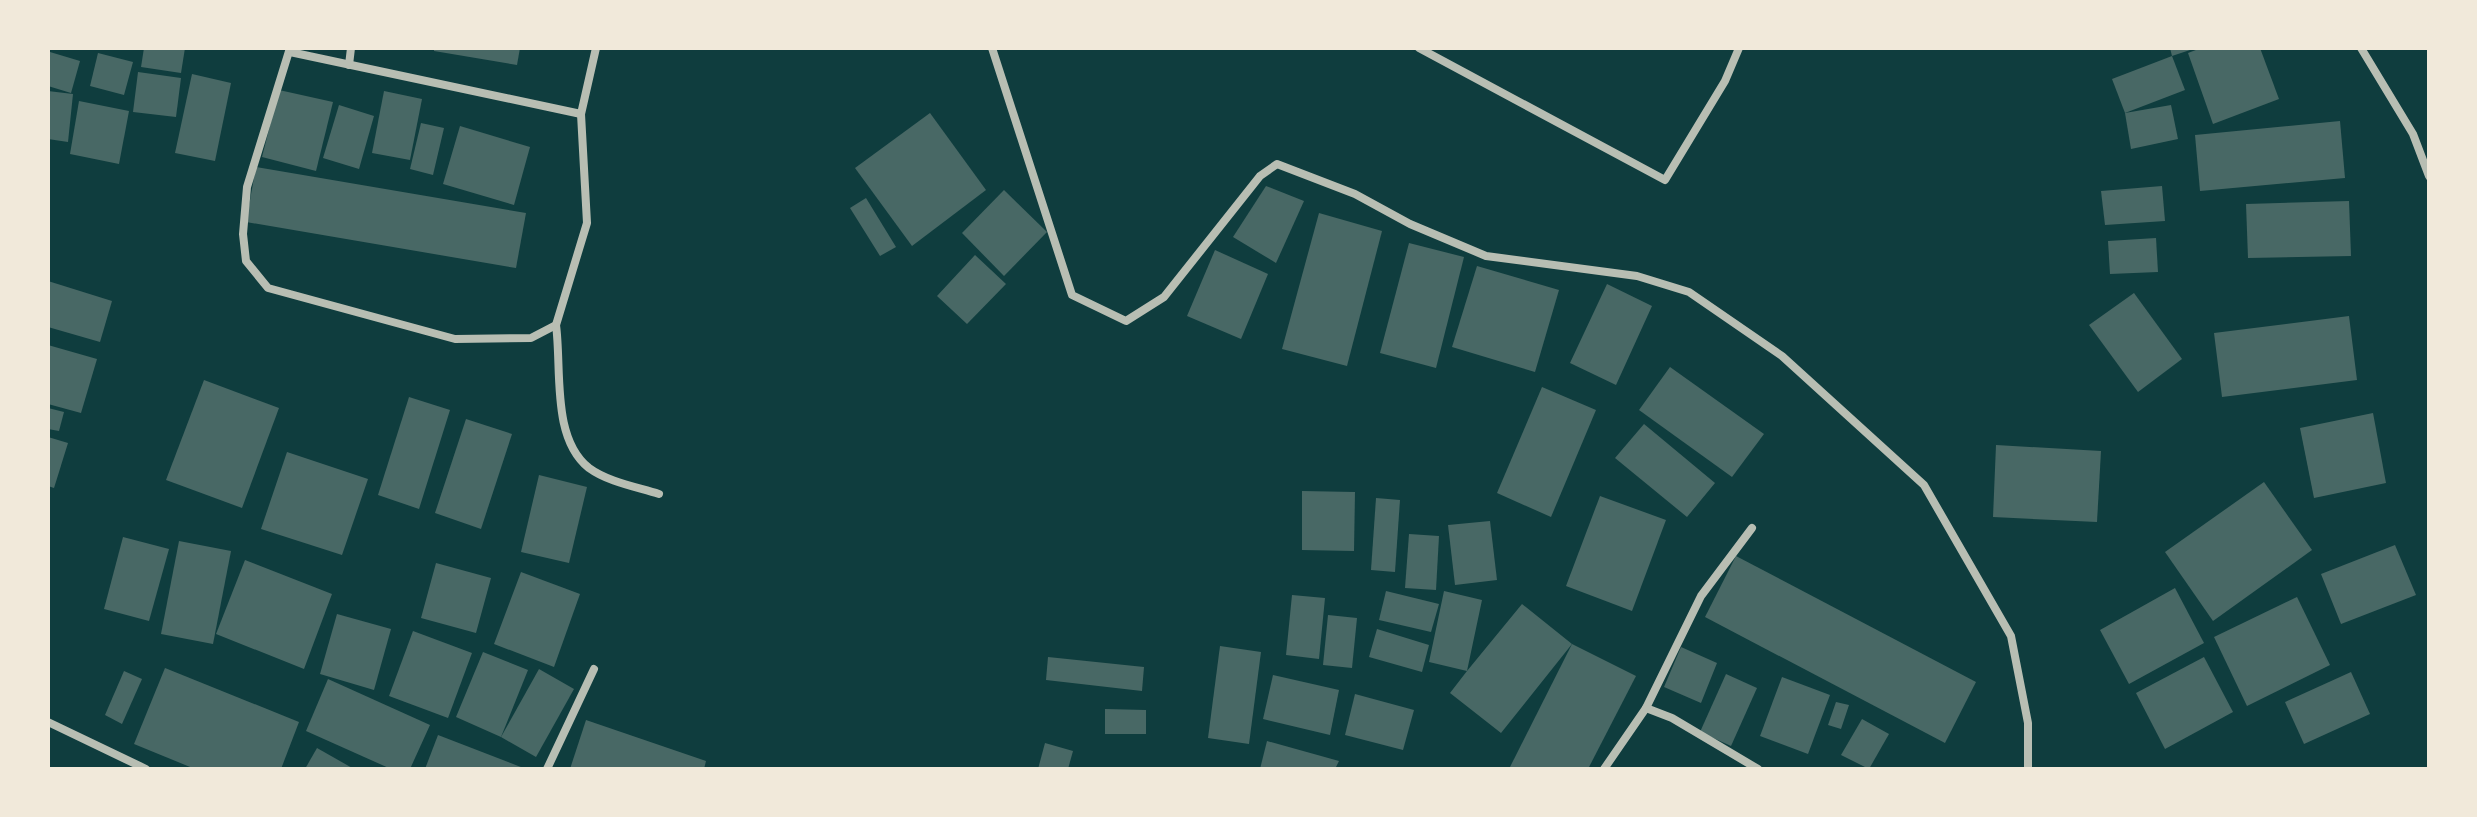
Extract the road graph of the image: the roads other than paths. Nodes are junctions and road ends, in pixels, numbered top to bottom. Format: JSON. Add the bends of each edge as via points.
{"nodes":[{"id":1,"x":351,"y":48,"type":"edge"},
{"id":2,"x":596,"y":48,"type":"edge"},
{"id":3,"x":992,"y":48,"type":"edge"},
{"id":4,"x":1419,"y":48,"type":"edge"},
{"id":5,"x":1739,"y":48,"type":"edge"},
{"id":6,"x":2361,"y":48,"type":"edge"},
{"id":7,"x":290,"y":50,"type":"edge"},
{"id":8,"x":349,"y":65,"type":"junction"},
{"id":9,"x":581,"y":114,"type":"junction"},
{"id":10,"x":2429,"y":176,"type":"edge"},
{"id":11,"x":556,"y":325,"type":"junction"},
{"id":12,"x":659,"y":494,"type":"dead end"},
{"id":13,"x":1752,"y":528,"type":"dead end"},
{"id":14,"x":594,"y":669,"type":"dead end"},
{"id":15,"x":1646,"y":708,"type":"junction"},
{"id":16,"x":48,"y":722,"type":"edge"},
{"id":17,"x":146,"y":769,"type":"edge"},
{"id":18,"x":547,"y":769,"type":"edge"},
{"id":19,"x":1604,"y":769,"type":"edge"},
{"id":20,"x":1758,"y":769,"type":"edge"},
{"id":21,"x":2028,"y":769,"type":"edge"}],
"edges":[{"from":1,"to":8,"type":"street"},
{"from":2,"to":9,"type":"street"},
{"from":3,"to":21,"type":"street","via":[[1072,295],[1126,321],[1164,297],[1260,176],[1277,164],[1486,256],[1637,276],[1689,292],[1782,356],[1924,485],[2011,636],[2028,723]]},
{"from":4,"to":5,"type":"street","via":[[1665,180]]},
{"from":6,"to":10,"type":"street","via":[[2413,134]]},
{"from":7,"to":8,"type":"street"},
{"from":7,"to":11,"type":"street","via":[[247,187],[246,261],[268,288],[455,339],[531,338]]},
{"from":8,"to":9,"type":"street"},
{"from":9,"to":11,"type":"street","via":[[587,223]]},
{"from":11,"to":12,"type":"street","via":[[564,418],[575,454],[591,470]]},
{"from":13,"to":15,"type":"street","via":[[1701,596]]},
{"from":14,"to":18,"type":"street"},
{"from":15,"to":19,"type":"street"},
{"from":15,"to":20,"type":"street"},
{"from":16,"to":17,"type":"street"}]}
